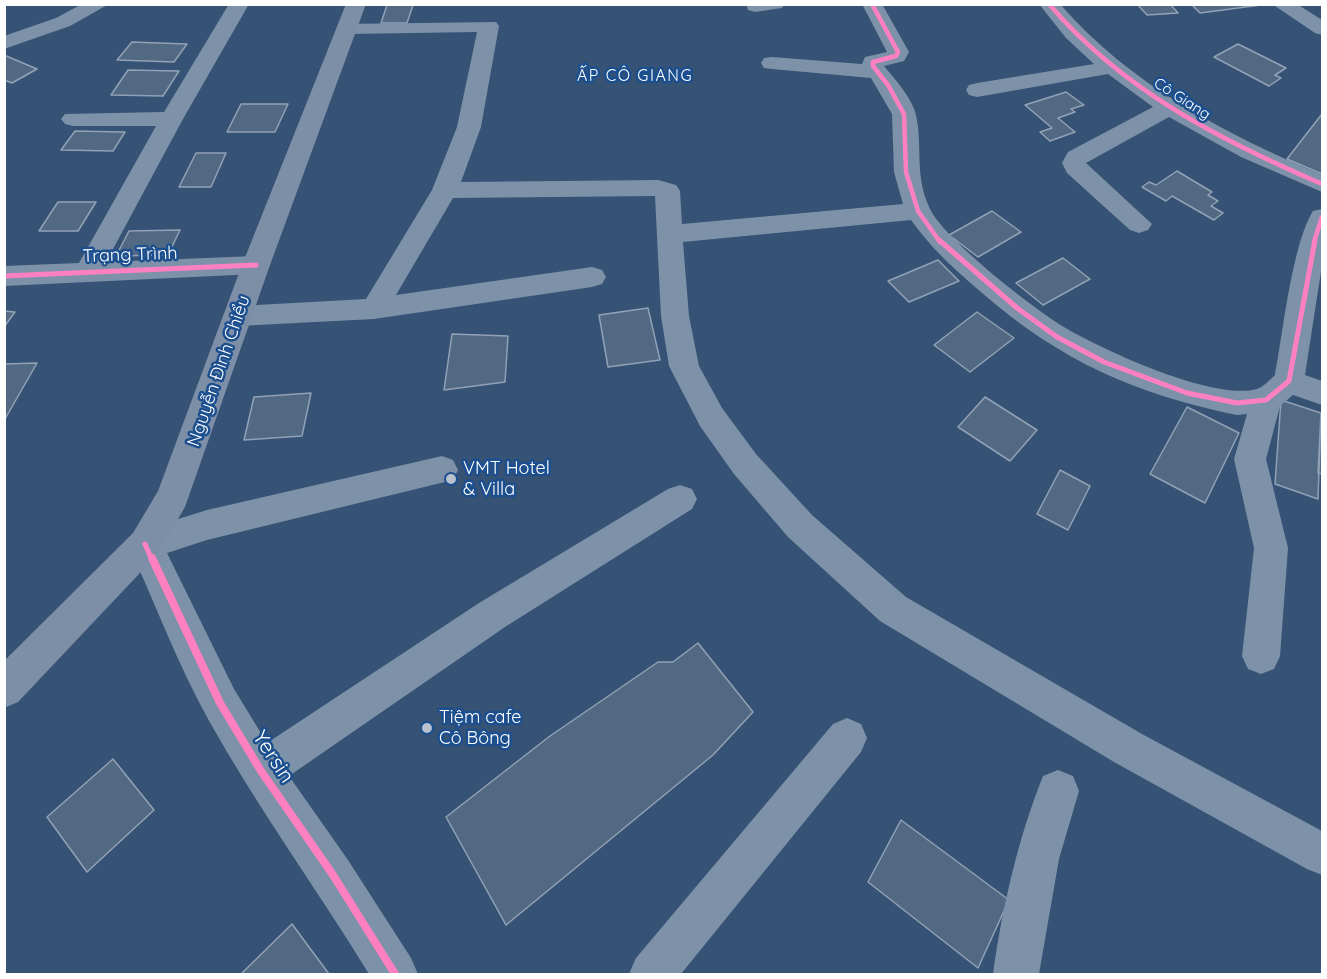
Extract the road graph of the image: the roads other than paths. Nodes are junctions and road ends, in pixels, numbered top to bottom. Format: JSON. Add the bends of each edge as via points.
{"nodes":[{"id":1,"x":99,"y":4,"type":"edge"},
{"id":2,"x":239,"y":4,"type":"edge"},
{"id":3,"x":776,"y":4,"type":"edge"},
{"id":4,"x":872,"y":4,"type":"edge"},
{"id":5,"x":1049,"y":4,"type":"edge"},
{"id":6,"x":1282,"y":4,"type":"edge"},
{"id":7,"x":755,"y":6,"type":"dead end"},
{"id":8,"x":352,"y":16,"type":"edge"},
{"id":9,"x":1323,"y":29,"type":"edge"},
{"id":10,"x":4,"y":43,"type":"edge"},
{"id":11,"x":772,"y":63,"type":"dead end"},
{"id":12,"x":882,"y":65,"type":"junction"},
{"id":13,"x":1113,"y":67,"type":"junction"},
{"id":14,"x":977,"y":90,"type":"dead end"},
{"id":15,"x":1170,"y":107,"type":"junction"},
{"id":16,"x":73,"y":119,"type":"dead end"},
{"id":17,"x":171,"y":119,"type":"junction"},
{"id":18,"x":1323,"y":184,"type":"edge"},
{"id":19,"x":445,"y":190,"type":"junction"},
{"id":20,"x":918,"y":212,"type":"junction"},
{"id":21,"x":1323,"y":218,"type":"edge"},
{"id":22,"x":1139,"y":224,"type":"dead end"},
{"id":23,"x":669,"y":234,"type":"junction"},
{"id":24,"x":256,"y":265,"type":"junction"},
{"id":25,"x":88,"y":271,"type":"junction"},
{"id":26,"x":4,"y":276,"type":"edge"},
{"id":27,"x":592,"y":277,"type":"dead end"},
{"id":28,"x":374,"y":309,"type":"junction"},
{"id":29,"x":238,"y":316,"type":"junction"},
{"id":30,"x":1277,"y":390,"type":"junction"},
{"id":31,"x":1323,"y":393,"type":"edge"},
{"id":32,"x":442,"y":470,"type":"dead end"},
{"id":33,"x":680,"y":499,"type":"dead end"},
{"id":34,"x":145,"y":544,"type":"junction"},
{"id":35,"x":1261,"y":657,"type":"dead end"},
{"id":36,"x":4,"y":689,"type":"edge"},
{"id":37,"x":847,"y":738,"type":"dead end"},
{"id":38,"x":261,"y":771,"type":"junction"},
{"id":39,"x":1058,"y":790,"type":"dead end"},
{"id":40,"x":1323,"y":854,"type":"edge"},
{"id":41,"x":395,"y":975,"type":"edge"},
{"id":42,"x":652,"y":975,"type":"edge"},
{"id":43,"x":1016,"y":975,"type":"edge"}],
"edges":[{"from":1,"to":10,"type":"street","via":[[55,26]]},
{"from":2,"to":17,"type":"street"},
{"from":3,"to":7,"type":"street"},
{"from":4,"to":12,"type":"street","via":[[898,52]]},
{"from":5,"to":13,"type":"street","name":"Cô Giang","via":[[1081,40]]},
{"from":6,"to":9,"type":"street"},
{"from":8,"to":19,"type":"street","via":[[489,26],[470,128]]},
{"from":8,"to":24,"type":"main road","name":"Nguyễn Đình Chiểu"},
{"from":11,"to":12,"type":"street"},
{"from":12,"to":20,"type":"street","via":[[907,126],[906,172]]},
{"from":13,"to":14,"type":"street"},
{"from":13,"to":15,"type":"street","name":"Cô Giang"},
{"from":15,"to":18,"type":"street","name":"Cô Giang","via":[[1220,137]]},
{"from":15,"to":22,"type":"street","via":[[1074,163]]},
{"from":16,"to":17,"type":"street"},
{"from":17,"to":25,"type":"street"},
{"from":19,"to":23,"type":"street","via":[[658,188],[667,191]]},
{"from":19,"to":28,"type":"street"},
{"from":20,"to":23,"type":"street"},
{"from":20,"to":30,"type":"street","via":[[944,245],[1017,308],[1057,337],[1104,362],[1187,393],[1237,404]]},
{"from":21,"to":30,"type":"street"},
{"from":23,"to":40,"type":"street","via":[[675,316],[684,366],[711,417],[800,526],[893,609],[1128,748]]},
{"from":24,"to":25,"type":"street","name":"Trạng Trình"},
{"from":24,"to":29,"type":"main road","name":"Nguyễn Đình Chiểu"},
{"from":25,"to":26,"type":"street","name":"Trạng Trình"},
{"from":27,"to":28,"type":"street"},
{"from":28,"to":29,"type":"street"},
{"from":29,"to":34,"type":"main road","name":"Nguyễn Đình Chiểu","via":[[173,497]]},
{"from":30,"to":31,"type":"street"},
{"from":30,"to":35,"type":"street","via":[[1250,459],[1271,548]]},
{"from":32,"to":34,"type":"street","via":[[207,525]]},
{"from":33,"to":38,"type":"street","via":[[492,615]]},
{"from":34,"to":36,"type":"main road","name":"Nguyễn Đình Chiểu"},
{"from":34,"to":38,"type":"street","name":"Yersin","via":[[202,667]]},
{"from":37,"to":42,"type":"street"},
{"from":38,"to":41,"type":"street","name":"Yersin","via":[[333,875]]},
{"from":39,"to":43,"type":"street","via":[[1038,859]]}]}
